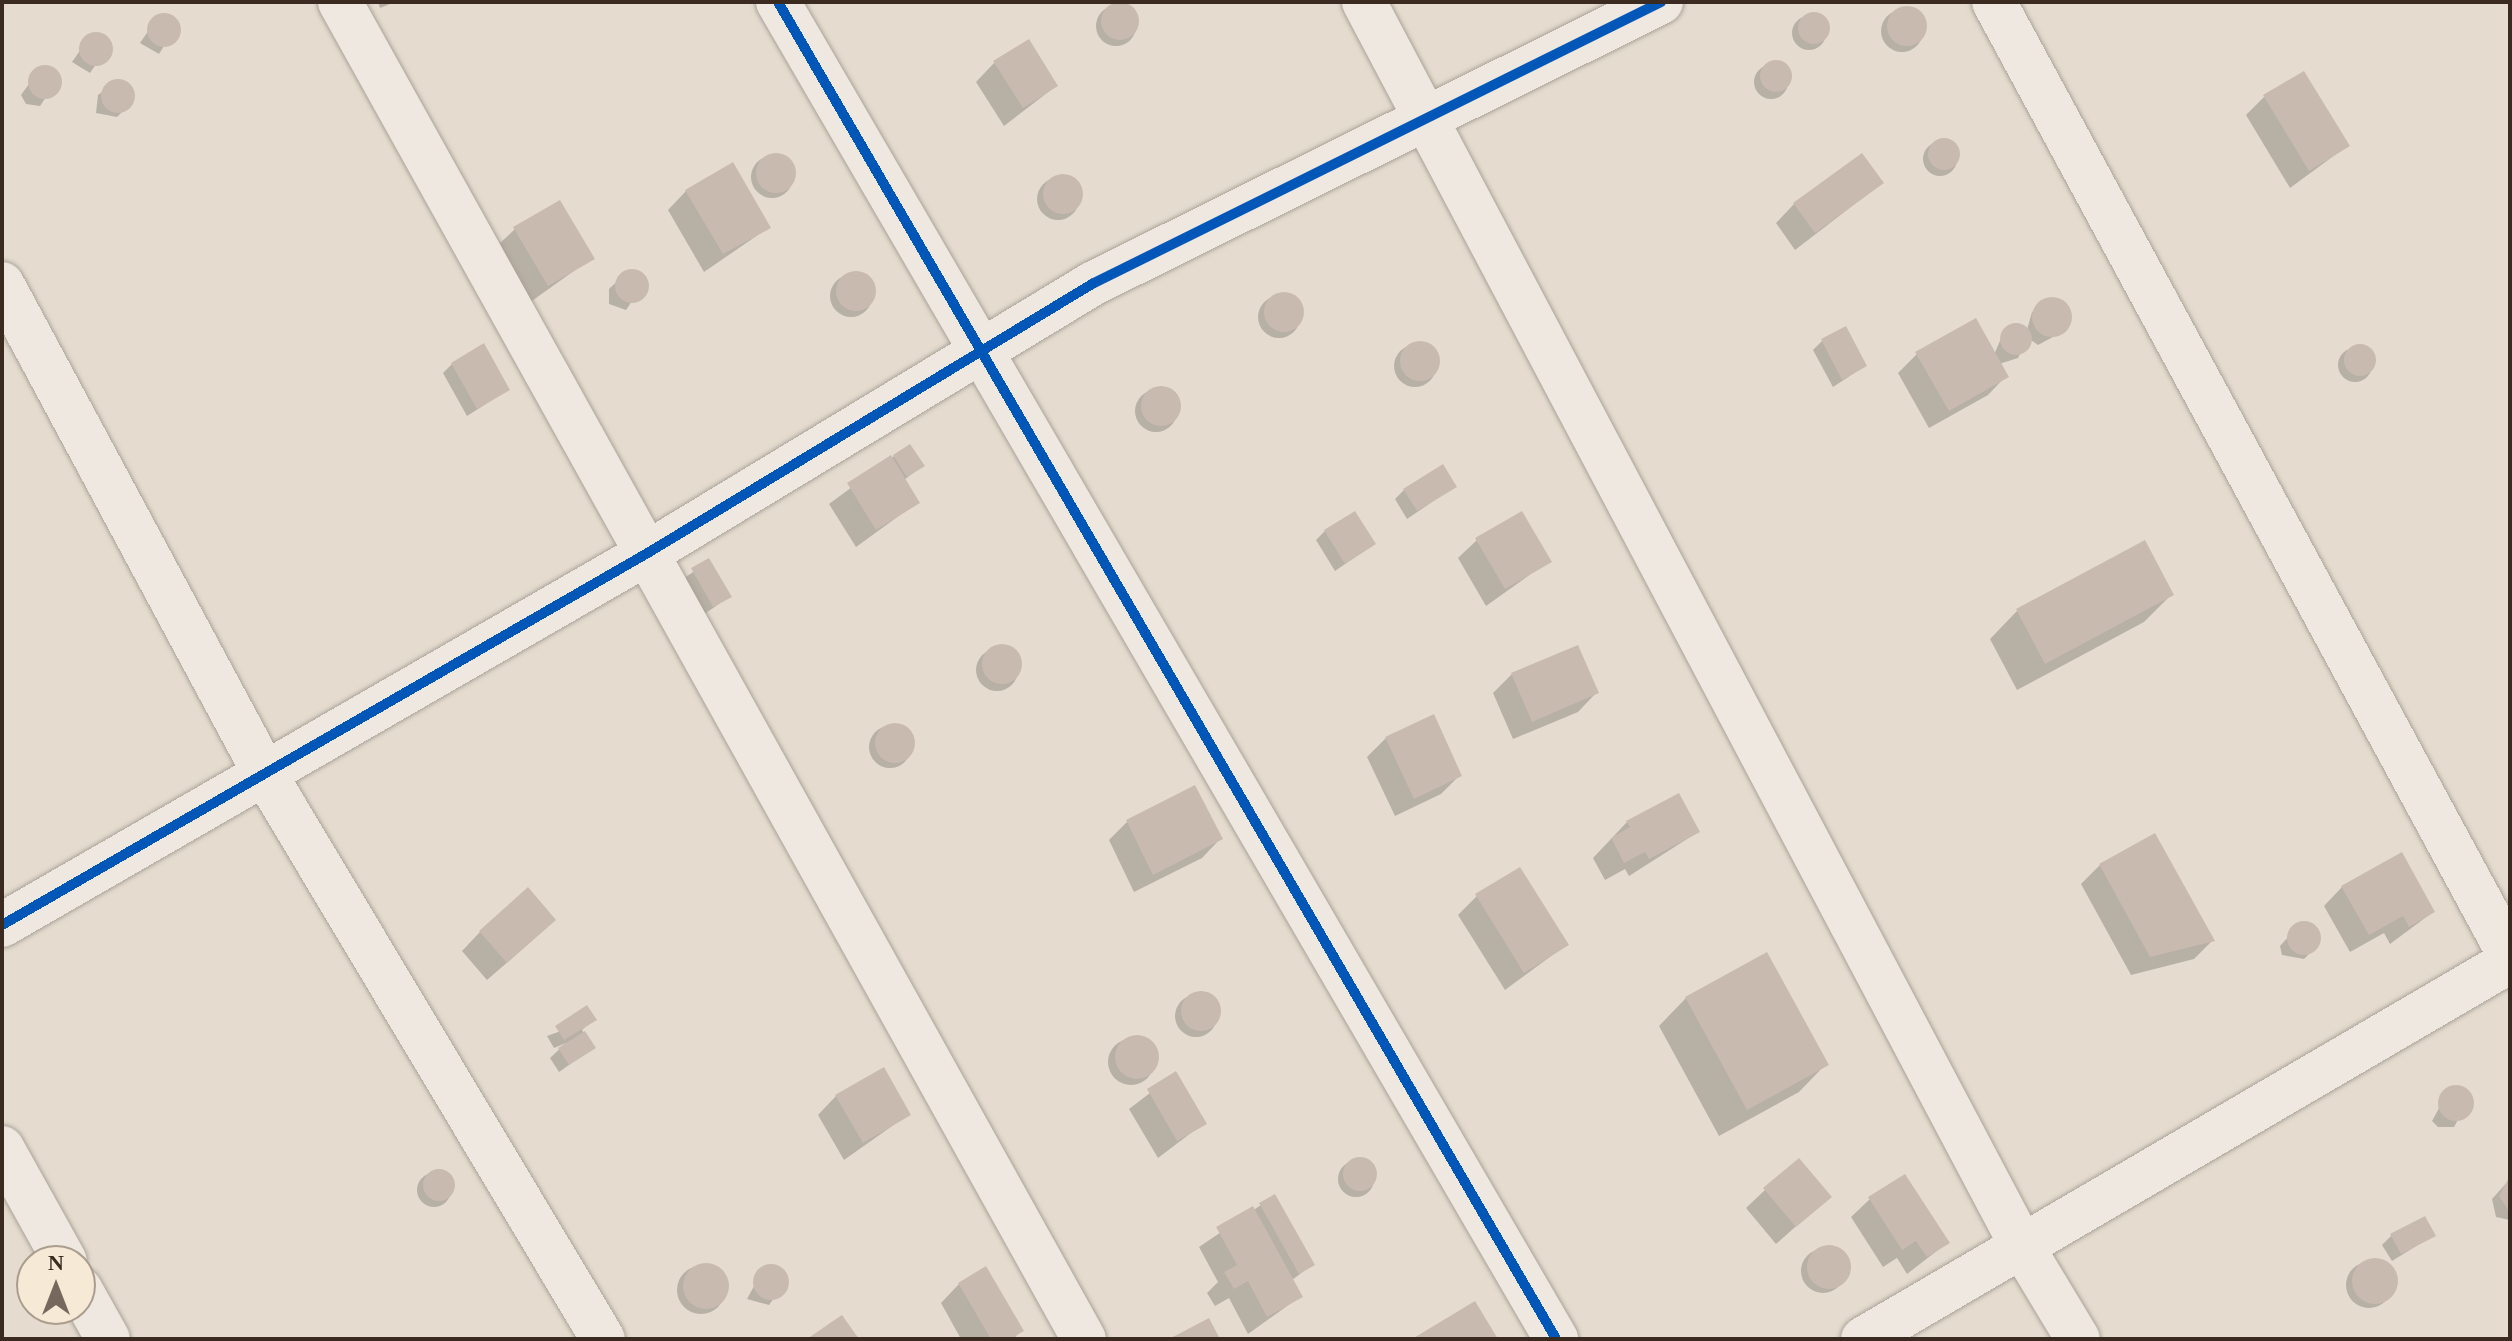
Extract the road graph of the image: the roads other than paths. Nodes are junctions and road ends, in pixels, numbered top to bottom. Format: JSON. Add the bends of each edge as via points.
{"nodes":[{"id":1,"x":340,"y":2,"type":"edge"},
{"id":2,"x":778,"y":2,"type":"edge"},
{"id":3,"x":1364,"y":2,"type":"edge"},
{"id":4,"x":1661,"y":2,"type":"edge"},
{"id":5,"x":1994,"y":2,"type":"edge"},
{"id":6,"x":1426,"y":121,"type":"junction"},
{"id":7,"x":2,"y":284,"type":"edge"},
{"id":8,"x":982,"y":347,"type":"junction"},
{"id":9,"x":651,"y":551,"type":"junction"},
{"id":10,"x":266,"y":776,"type":"junction"},
{"id":11,"x":2,"y":925,"type":"edge"},
{"id":12,"x":2510,"y":958,"type":"edge"},
{"id":13,"x":2,"y":1148,"type":"edge"},
{"id":14,"x":56,"y":1245,"type":"edge"},
{"id":15,"x":2023,"y":1248,"type":"junction"},
{"id":16,"x":96,"y":1318,"type":"edge"},
{"id":17,"x":108,"y":1339,"type":"edge"},
{"id":18,"x":603,"y":1339,"type":"edge"},
{"id":19,"x":1084,"y":1339,"type":"edge"},
{"id":20,"x":1556,"y":1339,"type":"edge"},
{"id":21,"x":1863,"y":1339,"type":"edge"},
{"id":22,"x":2078,"y":1339,"type":"edge"}],
"edges":[{"from":1,"to":9,"type":"street"},
{"from":2,"to":8,"type":"street"},
{"from":3,"to":6,"type":"street"},
{"from":4,"to":6,"type":"street"},
{"from":5,"to":12,"type":"street"},
{"from":6,"to":8,"type":"street","via":[[1092,284]]},
{"from":6,"to":15,"type":"street"},
{"from":7,"to":10,"type":"street"},
{"from":8,"to":9,"type":"street"},
{"from":8,"to":20,"type":"street"},
{"from":9,"to":10,"type":"street"},
{"from":9,"to":19,"type":"street"},
{"from":10,"to":11,"type":"street"},
{"from":10,"to":18,"type":"street"},
{"from":12,"to":15,"type":"street"},
{"from":13,"to":14,"type":"street"},
{"from":15,"to":21,"type":"street"},
{"from":15,"to":22,"type":"street"},
{"from":16,"to":17,"type":"street"}]}
